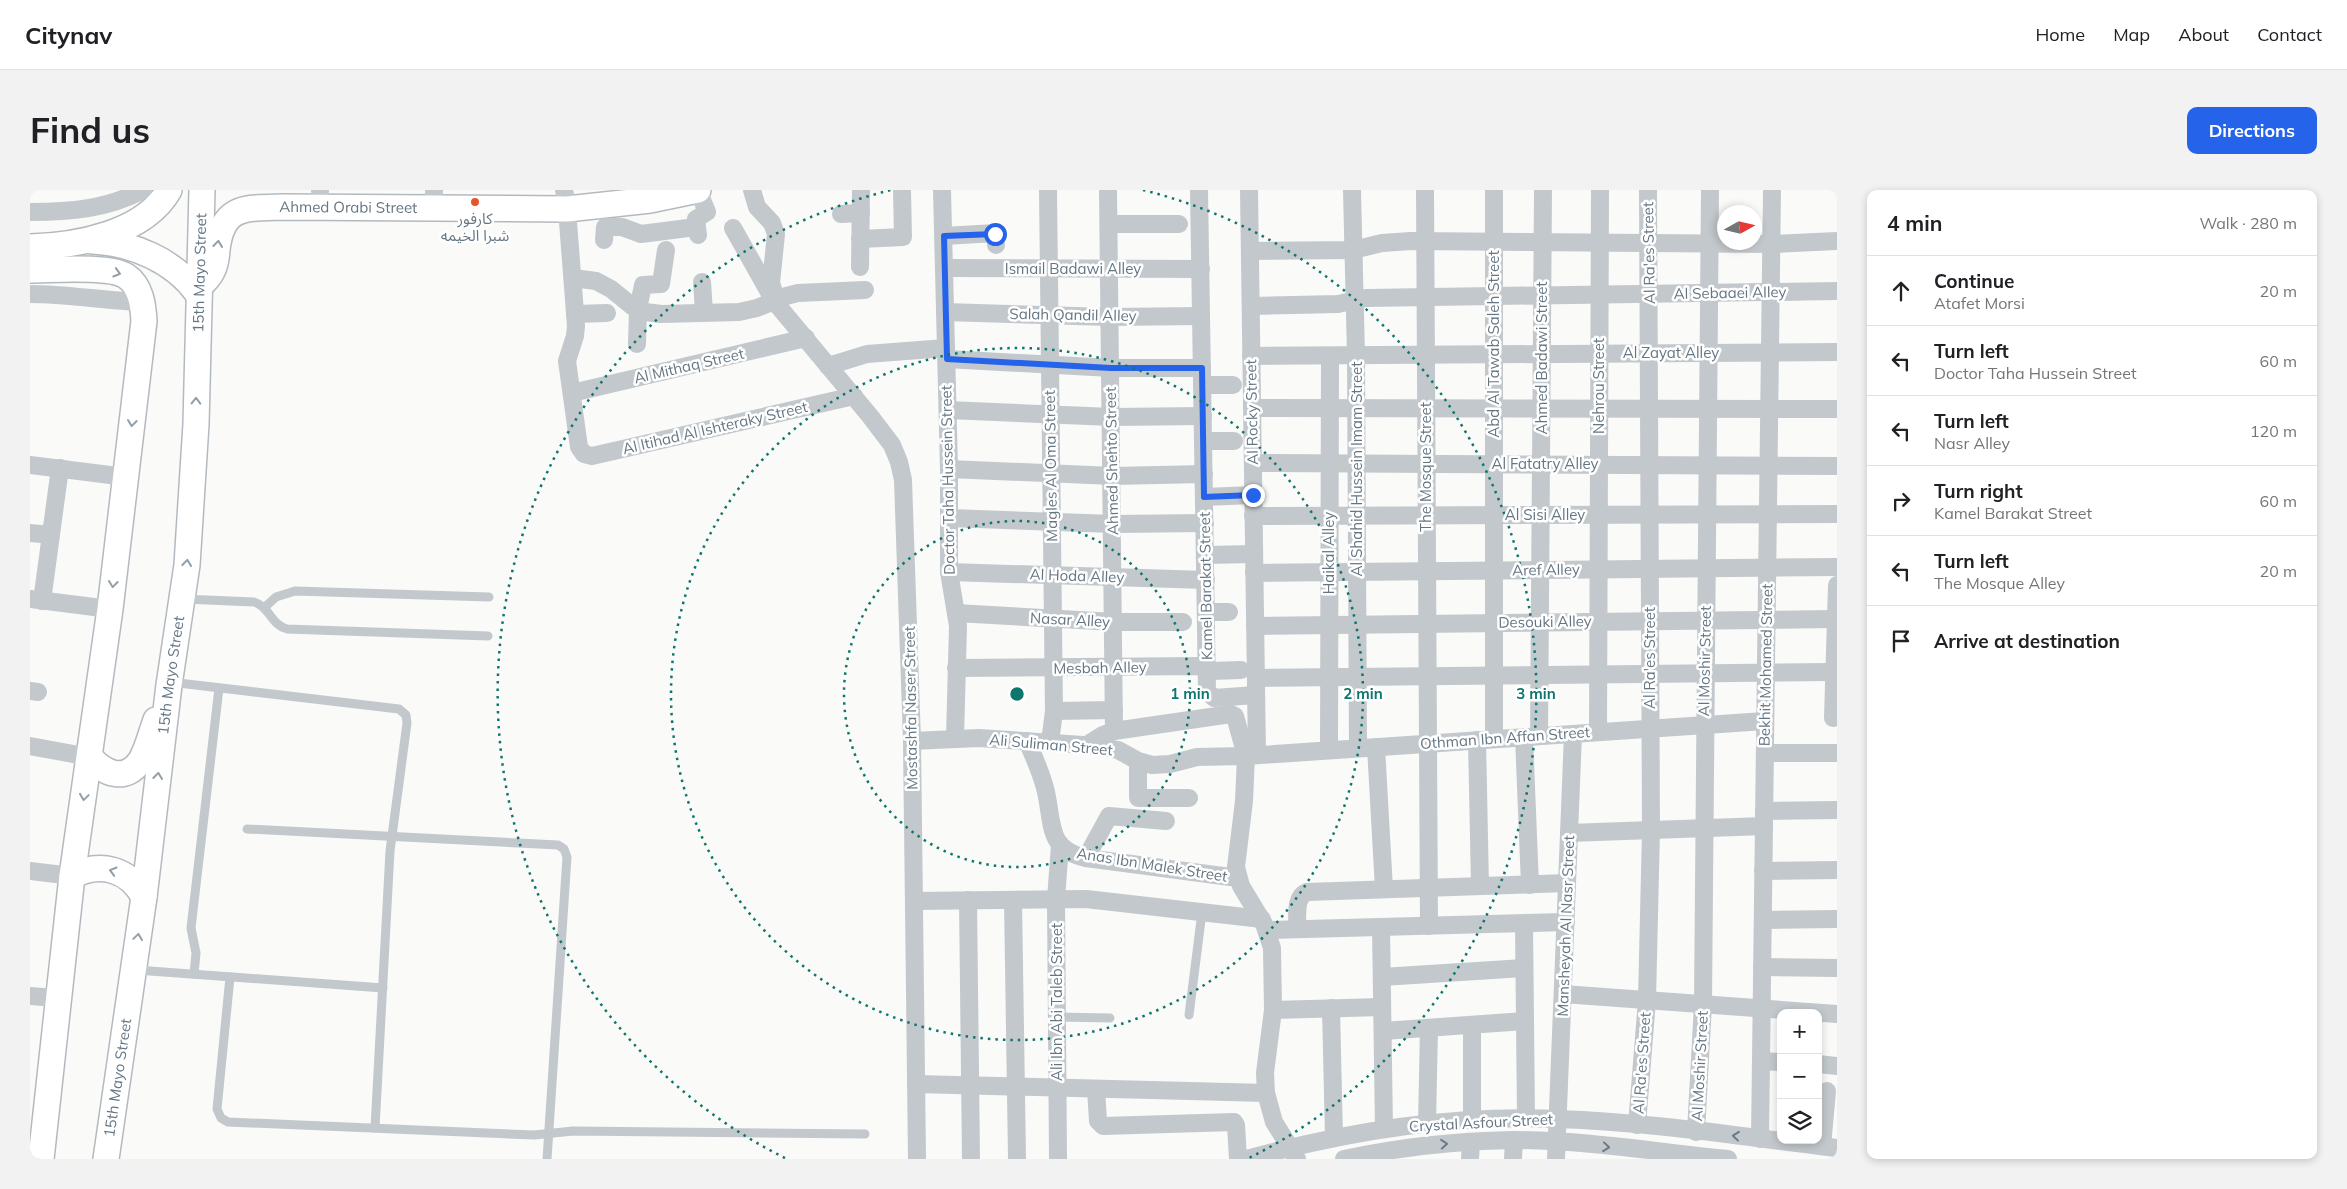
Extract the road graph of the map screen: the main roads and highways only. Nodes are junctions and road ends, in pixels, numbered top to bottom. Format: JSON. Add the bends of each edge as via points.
{"nodes":[{"id":1,"x":168,"y":190,"type":"edge"},
{"id":2,"x":202,"y":190,"type":"edge"},
{"id":3,"x":268,"y":190,"type":"edge"},
{"id":4,"x":320,"y":190,"type":"edge"},
{"id":5,"x":698,"y":190,"type":"edge"},
{"id":6,"x":434,"y":192,"type":"edge"},
{"id":7,"x":565,"y":198,"type":"edge"},
{"id":8,"x":612,"y":207,"type":"edge"},
{"id":9,"x":86,"y":241,"type":"junction"},
{"id":10,"x":30,"y":247,"type":"edge"},
{"id":11,"x":30,"y":270,"type":"edge"},
{"id":12,"x":198,"y":290,"type":"junction"},
{"id":13,"x":170,"y":683,"type":"junction"},
{"id":14,"x":90,"y":757,"type":"junction"},
{"id":15,"x":72,"y":876,"type":"junction"},
{"id":16,"x":144,"y":897,"type":"junction"},
{"id":17,"x":37,"y":1114,"type":"edge"},
{"id":18,"x":41,"y":1159,"type":"edge"},
{"id":19,"x":106,"y":1159,"type":"edge"}],
"edges":[{"from":1,"to":9,"type":"main road","via":[[160,204],[143,216],[106,235]]},
{"from":2,"to":12,"type":"main road","name":"15th Mayo Street"},
{"from":3,"to":4,"type":"main road","name":"Ahmed Orabi Street"},
{"from":4,"to":6,"type":"main road","name":"Ahmed Orabi Street"},
{"from":5,"to":8,"type":"main road","name":"Ahmed Orabi Street"},
{"from":6,"to":7,"type":"main road","name":"Ahmed Orabi Street"},
{"from":7,"to":8,"type":"main road","name":"Ahmed Orabi Street"},
{"from":12,"to":7,"type":"main road","name":"Ahmed Orabi Street","one_way":true,"via":[[214,268],[223,224],[237,212],[247,209]]},
{"from":9,"to":10,"type":"main road"},
{"from":9,"to":12,"type":"main road","via":[[122,245],[160,260]]},
{"from":11,"to":14,"type":"main road","one_way":true,"via":[[121,274],[130,280],[143,302],[144,321],[126,477]]},
{"from":13,"to":12,"type":"main road","name":"15th Mayo Street","one_way":true,"via":[[188,565]]},
{"from":13,"to":14,"type":"main road","via":[[141,760],[134,768],[125,773],[104,772]]},
{"from":16,"to":13,"type":"main road","name":"15th Mayo Street","one_way":true},
{"from":14,"to":15,"type":"main road","one_way":true},
{"from":16,"to":15,"type":"main road","one_way":true,"via":[[127,877],[111,869],[91,868]]},
{"from":15,"to":17,"type":"main road","via":[[58,998]]},
{"from":19,"to":16,"type":"main road","name":"15th Mayo Street","one_way":true},
{"from":17,"to":18,"type":"main road"}]}
